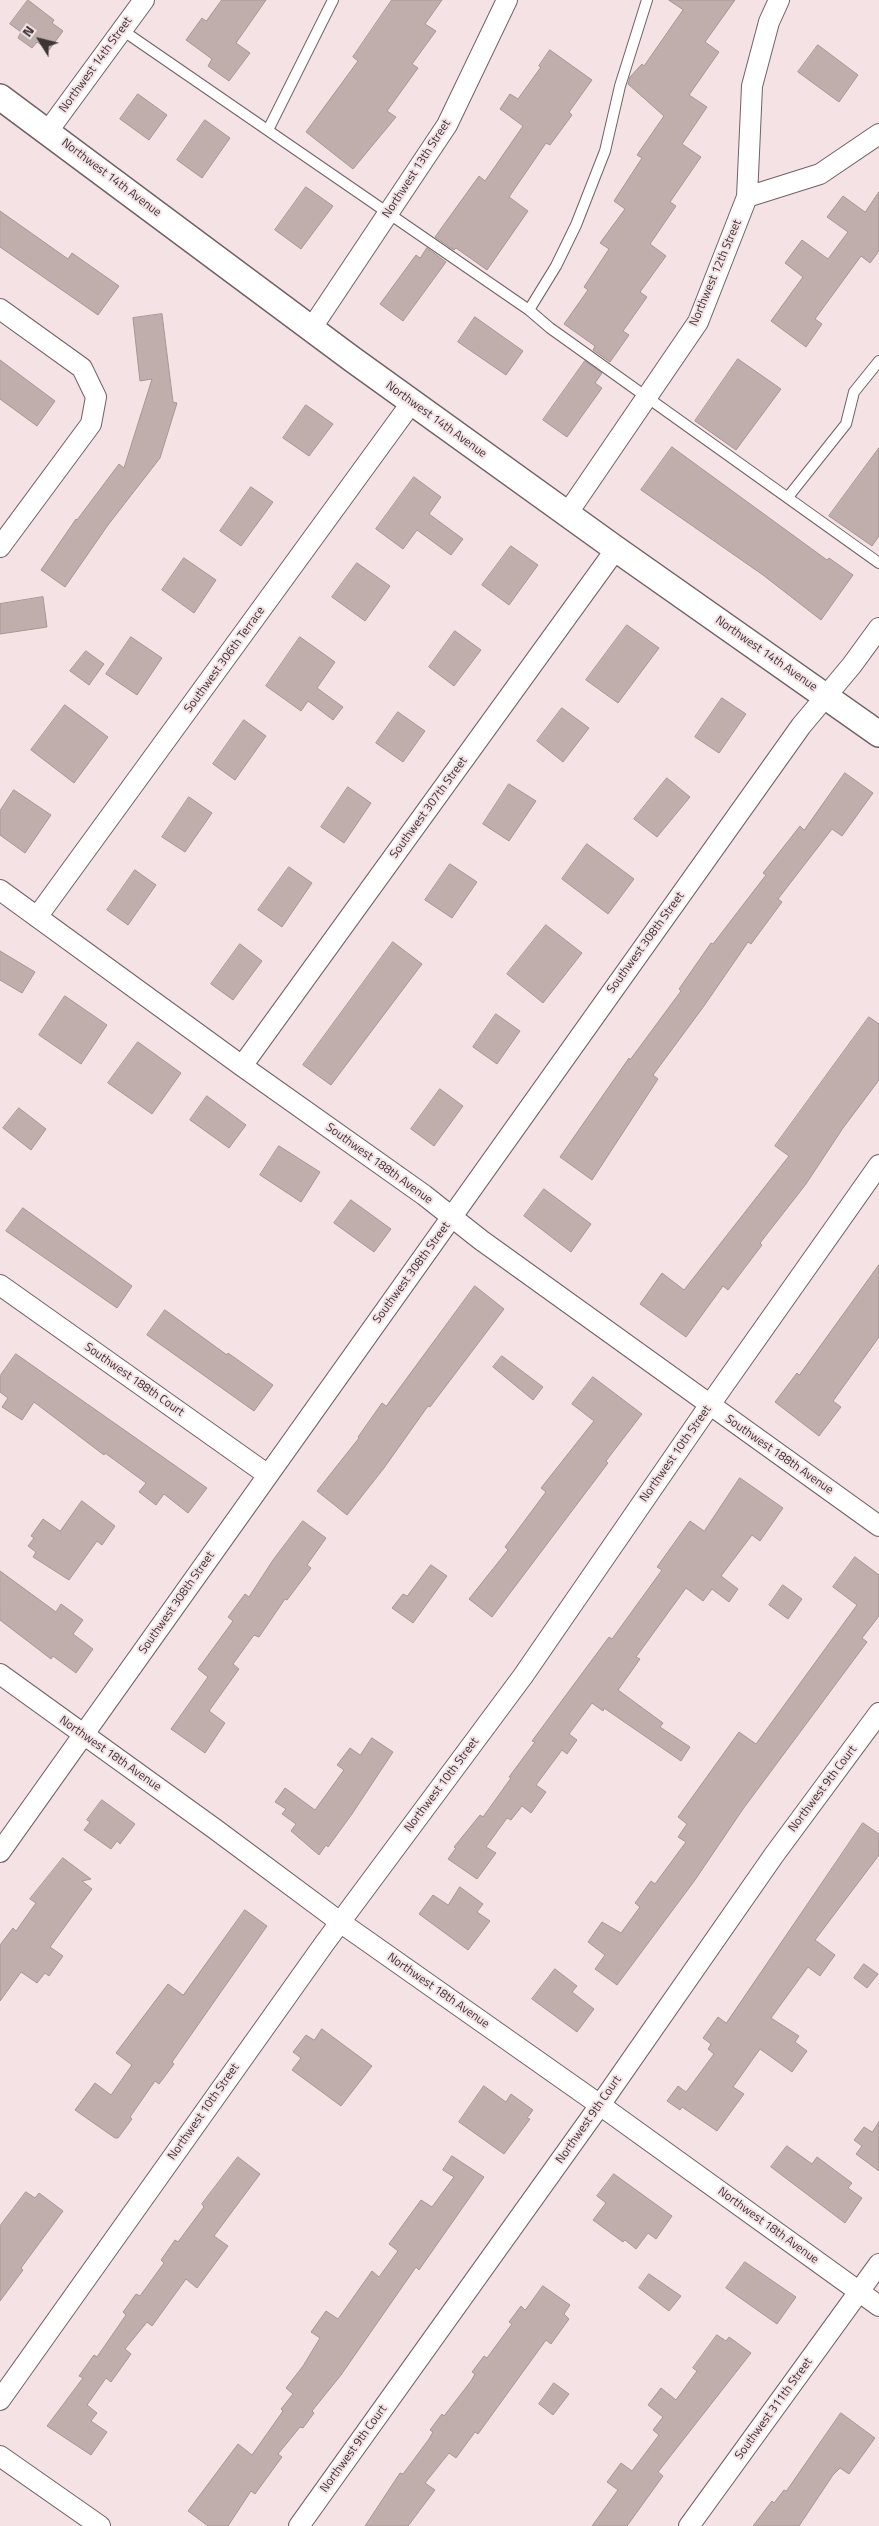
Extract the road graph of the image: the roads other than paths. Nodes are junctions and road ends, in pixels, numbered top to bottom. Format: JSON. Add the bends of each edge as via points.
{"nodes":[{"id":1,"x":144,"y":0,"type":"edge"},
{"id":2,"x":333,"y":0,"type":"edge"},
{"id":3,"x":506,"y":0,"type":"edge"},
{"id":4,"x":647,"y":0,"type":"edge"},
{"id":5,"x":779,"y":0,"type":"edge"},
{"id":6,"x":122,"y":30,"type":"junction"},
{"id":7,"x":0,"y":97,"type":"edge"},
{"id":8,"x":268,"y":130,"type":"junction"},
{"id":9,"x":48,"y":131,"type":"junction"},
{"id":10,"x":879,"y":134,"type":"edge"},
{"id":11,"x":747,"y":197,"type":"junction"},
{"id":12,"x":389,"y":212,"type":"junction"},
{"id":13,"x":0,"y":309,"type":"edge"},
{"id":14,"x":529,"y":310,"type":"junction"},
{"id":15,"x":311,"y":329,"type":"junction"},
{"id":16,"x":879,"y":361,"type":"edge"},
{"id":17,"x":646,"y":397,"type":"junction"},
{"id":18,"x":412,"y":402,"type":"junction"},
{"id":19,"x":788,"y":498,"type":"junction"},
{"id":20,"x":567,"y":514,"type":"junction"},
{"id":21,"x":0,"y":547,"type":"edge"},
{"id":22,"x":616,"y":549,"type":"junction"},
{"id":23,"x":879,"y":564,"type":"edge"},
{"id":24,"x":879,"y":628,"type":"edge"},
{"id":25,"x":827,"y":697,"type":"junction"},
{"id":26,"x":879,"y":734,"type":"edge"},
{"id":27,"x":0,"y":890,"type":"edge"},
{"id":28,"x":37,"y":917,"type":"junction"},
{"id":29,"x":242,"y":1066,"type":"junction"},
{"id":30,"x":879,"y":1165,"type":"edge"},
{"id":31,"x":452,"y":1217,"type":"junction"},
{"id":32,"x":0,"y":1286,"type":"edge"},
{"id":33,"x":709,"y":1406,"type":"junction"},
{"id":34,"x":268,"y":1475,"type":"junction"},
{"id":35,"x":879,"y":1526,"type":"edge"},
{"id":36,"x":0,"y":1674,"type":"edge"},
{"id":37,"x":879,"y":1713,"type":"edge"},
{"id":38,"x":83,"y":1735,"type":"junction"},
{"id":39,"x":0,"y":1852,"type":"edge"},
{"id":40,"x":340,"y":1922,"type":"junction"},
{"id":41,"x":600,"y":2105,"type":"junction"},
{"id":42,"x":879,"y":2264,"type":"edge"},
{"id":43,"x":859,"y":2292,"type":"junction"},
{"id":44,"x":879,"y":2306,"type":"edge"},
{"id":45,"x":0,"y":2400,"type":"edge"},
{"id":46,"x":0,"y":2456,"type":"edge"},
{"id":47,"x":100,"y":2526,"type":"edge"},
{"id":48,"x":299,"y":2526,"type":"edge"},
{"id":49,"x":688,"y":2526,"type":"edge"}],
"edges":[{"from":1,"to":6,"type":"street","name":"Northwest 14th Street"},
{"from":2,"to":8,"type":"lane"},
{"from":3,"to":12,"type":"street","name":"Northwest 13th Street","via":[[447,126]]},
{"from":4,"to":14,"type":"lane","via":[[620,86],[605,151],[556,266]]},
{"from":5,"to":11,"type":"street","name":"Northwest 12th Street","via":[[769,22],[752,86]]},
{"from":6,"to":8,"type":"lane"},
{"from":6,"to":9,"type":"street","name":"Northwest 14th Street"},
{"from":7,"to":9,"type":"street","name":"Northwest 14th Avenue"},
{"from":8,"to":12,"type":"lane"},
{"from":9,"to":15,"type":"street","name":"Northwest 14th Avenue"},
{"from":10,"to":11,"type":"street","via":[[820,174]]},
{"from":11,"to":17,"type":"street","name":"Northwest 12th Street","via":[[698,322]]},
{"from":12,"to":14,"type":"lane"},
{"from":12,"to":15,"type":"street","name":"Northwest 13th Street"},
{"from":13,"to":21,"type":"street","via":[[82,368],[96,397],[91,424]]},
{"from":14,"to":17,"type":"lane"},
{"from":15,"to":18,"type":"street","name":"Northwest 14th Avenue"},
{"from":16,"to":19,"type":"lane","via":[[854,392],[846,424]]},
{"from":17,"to":19,"type":"lane"},
{"from":17,"to":20,"type":"street","name":"Northwest 12th Street"},
{"from":18,"to":20,"type":"street","name":"Northwest 14th Avenue"},
{"from":18,"to":28,"type":"street","name":"Southwest 306th Terrace"},
{"from":19,"to":23,"type":"lane"},
{"from":20,"to":22,"type":"street","name":"Northwest 14th Avenue"},
{"from":22,"to":25,"type":"street","name":"Northwest 14th Avenue"},
{"from":22,"to":29,"type":"street","name":"Southwest 307th Street"},
{"from":24,"to":25,"type":"street","name":"Southwest 308th Street"},
{"from":25,"to":26,"type":"street","name":"Northwest 14th Avenue"},
{"from":25,"to":31,"type":"street","name":"Southwest 308th Street","via":[[790,742]]},
{"from":27,"to":28,"type":"street","name":"Southwest 188th Avenue"},
{"from":28,"to":29,"type":"street","name":"Southwest 188th Avenue"},
{"from":29,"to":31,"type":"street","name":"Southwest 188th Avenue"},
{"from":30,"to":33,"type":"street","name":"Northwest 10th Street"},
{"from":31,"to":33,"type":"street","name":"Southwest 188th Avenue"},
{"from":31,"to":34,"type":"street","name":"Southwest 308th Street"},
{"from":32,"to":34,"type":"street","name":"Southwest 188th Court"},
{"from":33,"to":35,"type":"street","name":"Southwest 188th Avenue"},
{"from":33,"to":40,"type":"street","name":"Northwest 10th Street","via":[[523,1676]]},
{"from":34,"to":38,"type":"street","name":"Southwest 308th Street"},
{"from":36,"to":38,"type":"street","name":"Northwest 18th Avenue"},
{"from":37,"to":41,"type":"street","name":"Northwest 9th Court","via":[[774,1855]]},
{"from":38,"to":39,"type":"street","name":"Southwest 308th Street"},
{"from":38,"to":40,"type":"street","name":"Northwest 18th Avenue"},
{"from":40,"to":41,"type":"street","name":"Northwest 18th Avenue"},
{"from":40,"to":45,"type":"street","name":"Northwest 10th Street"},
{"from":41,"to":43,"type":"street","name":"Northwest 18th Avenue"},
{"from":41,"to":48,"type":"street","name":"Northwest 9th Court"},
{"from":42,"to":43,"type":"street","name":"Southwest 311th Street"},
{"from":43,"to":44,"type":"street","name":"Northwest 18th Avenue"},
{"from":43,"to":49,"type":"street","name":"Southwest 311th Street"},
{"from":46,"to":47,"type":"street"}]}
